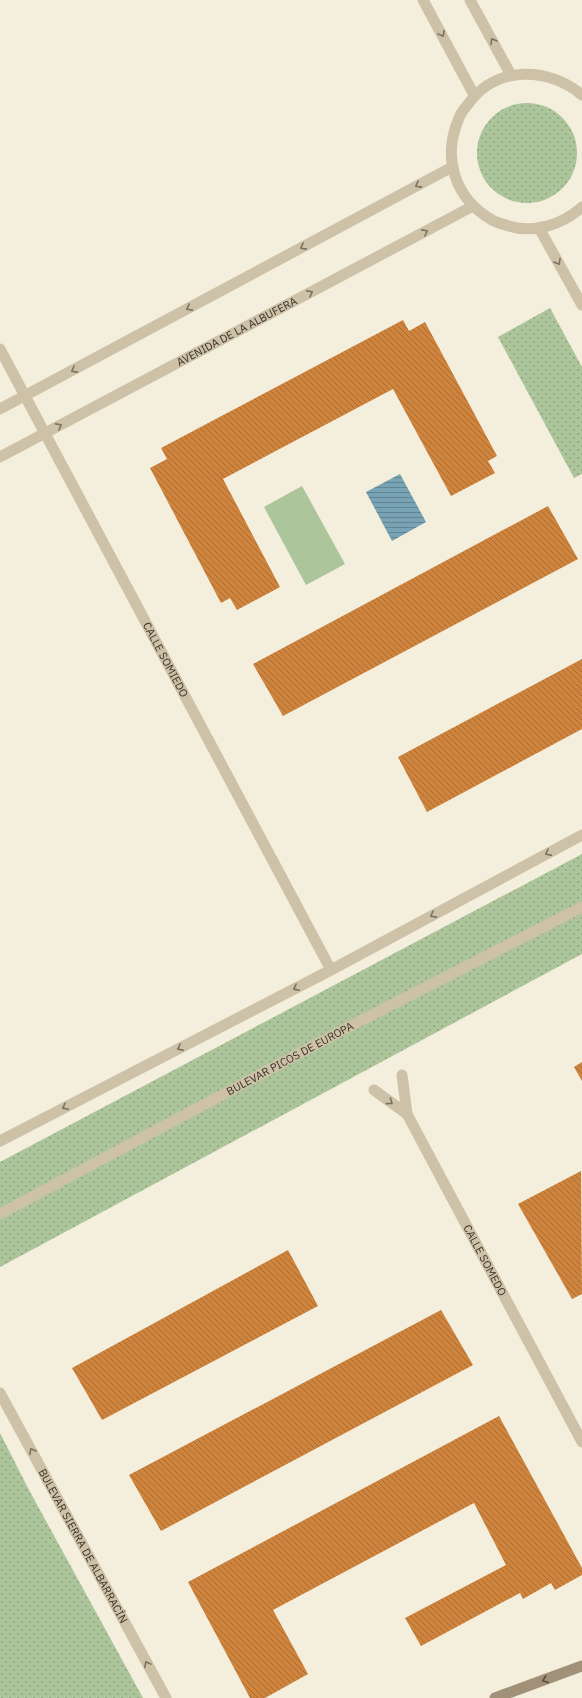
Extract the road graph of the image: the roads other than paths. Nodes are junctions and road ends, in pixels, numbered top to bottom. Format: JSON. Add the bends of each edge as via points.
{"nodes":[{"id":1,"x":423,"y":0,"type":"edge"},
{"id":2,"x":470,"y":0,"type":"edge"},
{"id":3,"x":512,"y":75,"type":"junction"},
{"id":4,"x":474,"y":96,"type":"junction"},
{"id":5,"x":582,"y":96,"type":"edge"},
{"id":6,"x":452,"y":167,"type":"junction"},
{"id":7,"x":473,"y":206,"type":"junction"},
{"id":8,"x":582,"y":208,"type":"edge"},
{"id":9,"x":540,"y":228,"type":"junction"},
{"id":10,"x":582,"y":305,"type":"edge"},
{"id":11,"x":0,"y":349,"type":"edge"},
{"id":12,"x":24,"y":396,"type":"junction"},
{"id":13,"x":0,"y":409,"type":"edge"},
{"id":14,"x":44,"y":434,"type":"junction"},
{"id":15,"x":0,"y":457,"type":"edge"},
{"id":16,"x":582,"y":835,"type":"edge"},
{"id":17,"x":582,"y":906,"type":"edge"},
{"id":18,"x":331,"y":970,"type":"junction"},
{"id":19,"x":402,"y":1075,"type":"dead end"},
{"id":20,"x":374,"y":1090,"type":"dead end"},
{"id":21,"x":407,"y":1114,"type":"junction"},
{"id":22,"x":0,"y":1141,"type":"edge"},
{"id":23,"x":0,"y":1214,"type":"edge"},
{"id":24,"x":0,"y":1393,"type":"edge"},
{"id":25,"x":582,"y":1442,"type":"edge"},
{"id":26,"x":582,"y":1666,"type":"edge"},
{"id":27,"x":166,"y":1698,"type":"edge"},
{"id":28,"x":495,"y":1698,"type":"edge"}],
"edges":[{"from":1,"to":4,"type":"street","one_way":true},
{"from":3,"to":2,"type":"street","one_way":true},
{"from":3,"to":4,"type":"street","via":[[492,83]]},
{"from":3,"to":5,"type":"street","via":[[532,74],[553,78],[571,86]]},
{"from":4,"to":6,"type":"street","via":[[459,116],[451,141]]},
{"from":6,"to":7,"type":"street","via":[[460,188]]},
{"from":6,"to":12,"type":"street","one_way":true},
{"from":7,"to":9,"type":"street","via":[[492,221],[515,228]]},
{"from":14,"to":7,"type":"street","name":"AVENIDA DE LA ALBUFERA","one_way":true},
{"from":8,"to":9,"type":"street","via":[[562,221]]},
{"from":9,"to":10,"type":"street","one_way":true},
{"from":11,"to":12,"type":"street","name":"CALLE SOMIEDO"},
{"from":12,"to":13,"type":"street"},
{"from":12,"to":14,"type":"street","name":"CALLE SOMIEDO"},
{"from":14,"to":15,"type":"street","name":"AVENIDA DE LA ALBUFERA"},
{"from":14,"to":18,"type":"street","name":"CALLE SOMIEDO"},
{"from":16,"to":18,"type":"street","one_way":true},
{"from":17,"to":23,"type":"street","name":"BULEVAR PICOS DE EUROPA","via":[[358,1022]]},
{"from":18,"to":22,"type":"street","one_way":true},
{"from":19,"to":21,"type":"street","name":"CALLE SOMEDO"},
{"from":20,"to":21,"type":"street","one_way":true},
{"from":21,"to":25,"type":"street","name":"CALLE SOMEDO"},
{"from":27,"to":24,"type":"street","name":"BULEVAR SIERRA DE ALBARRACÍN","one_way":true},
{"from":26,"to":28,"type":"main road","one_way":true}]}
